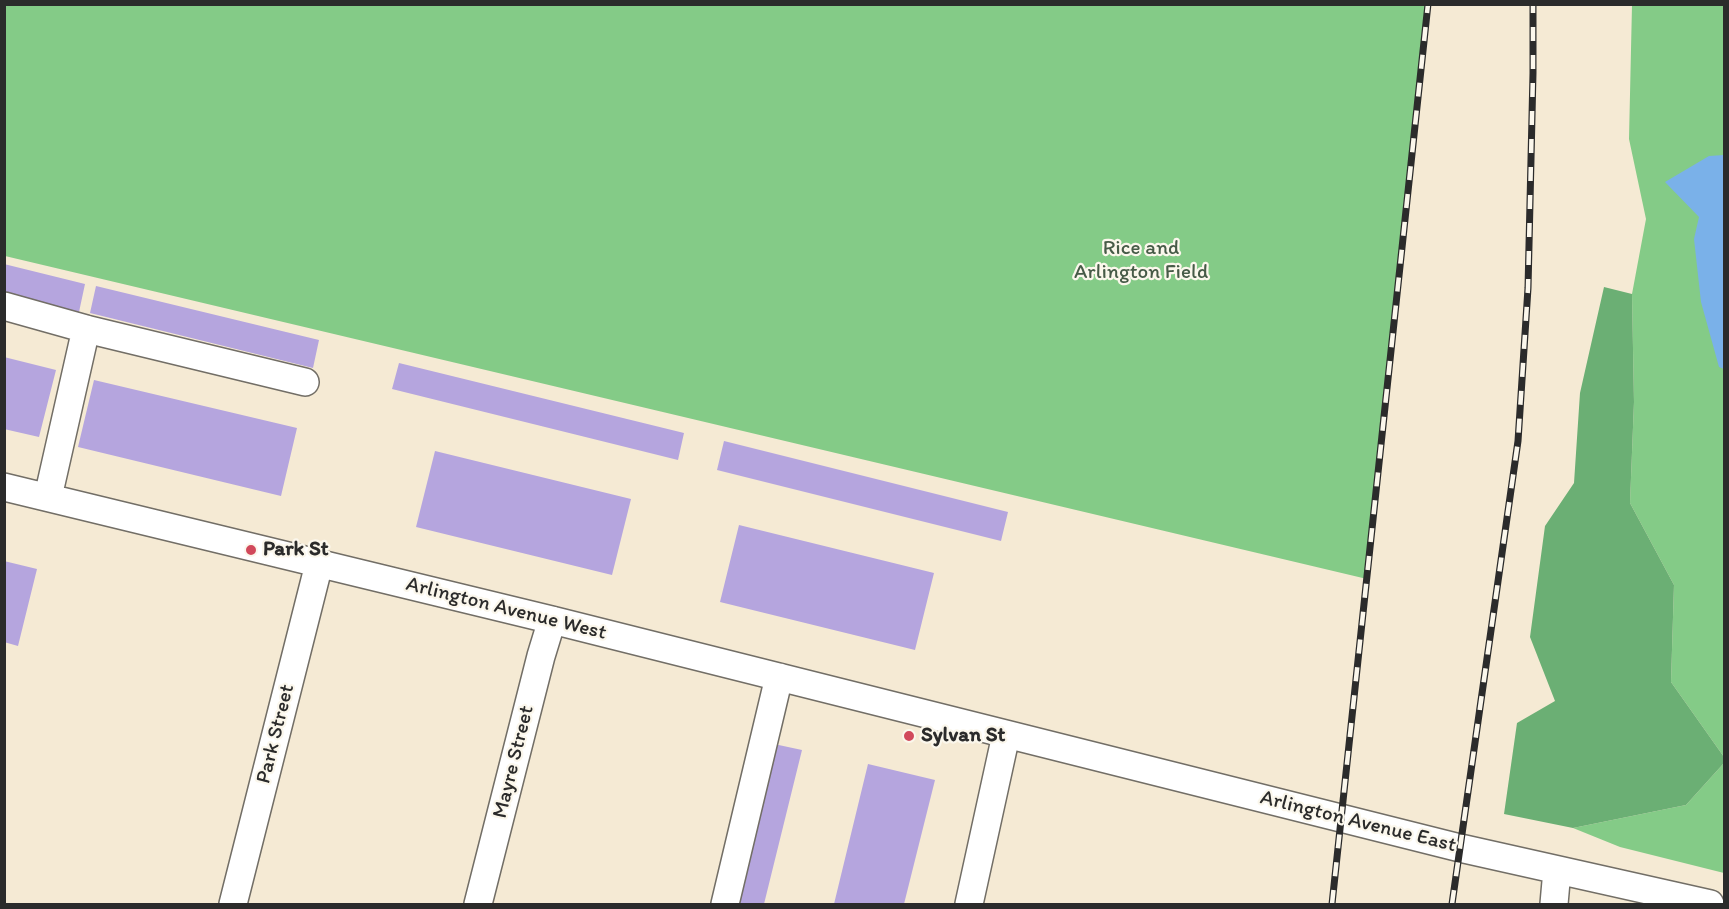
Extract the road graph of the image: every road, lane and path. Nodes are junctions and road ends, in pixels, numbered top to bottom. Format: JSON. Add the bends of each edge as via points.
{"nodes":[{"id":1,"x":4,"y":306,"type":"edge"},
{"id":2,"x":86,"y":329,"type":"junction"},
{"id":3,"x":305,"y":382,"type":"dead end"},
{"id":4,"x":4,"y":487,"type":"edge"},
{"id":5,"x":48,"y":497,"type":"junction"},
{"id":6,"x":319,"y":564,"type":"junction"},
{"id":7,"x":552,"y":620,"type":"junction"},
{"id":8,"x":779,"y":677,"type":"junction"},
{"id":9,"x":1006,"y":735,"type":"junction"},
{"id":10,"x":1557,"y":870,"type":"junction"},
{"id":11,"x":233,"y":904,"type":"edge"},
{"id":12,"x":478,"y":904,"type":"edge"},
{"id":13,"x":725,"y":904,"type":"edge"},
{"id":14,"x":969,"y":904,"type":"edge"},
{"id":15,"x":1554,"y":904,"type":"edge"},
{"id":16,"x":1710,"y":904,"type":"edge"}],
"edges":[{"from":1,"to":2,"type":"street"},
{"from":2,"to":3,"type":"street"},
{"from":2,"to":5,"type":"street"},
{"from":4,"to":5,"type":"street","name":"Arlington Avenue West"},
{"from":5,"to":6,"type":"street","name":"Arlington Avenue West"},
{"from":6,"to":7,"type":"street","name":"Arlington Avenue West"},
{"from":6,"to":11,"type":"street","name":"Park Street"},
{"from":7,"to":8,"type":"street","name":"Arlington Avenue West"},
{"from":7,"to":12,"type":"street","name":"Mayre Street"},
{"from":8,"to":9,"type":"street","name":"Arlington Avenue West"},
{"from":8,"to":13,"type":"street"},
{"from":9,"to":10,"type":"street","name":"Arlington Avenue East"},
{"from":9,"to":14,"type":"street"},
{"from":10,"to":15,"type":"street"},
{"from":10,"to":16,"type":"street","name":"Arlington Avenue East"}]}
